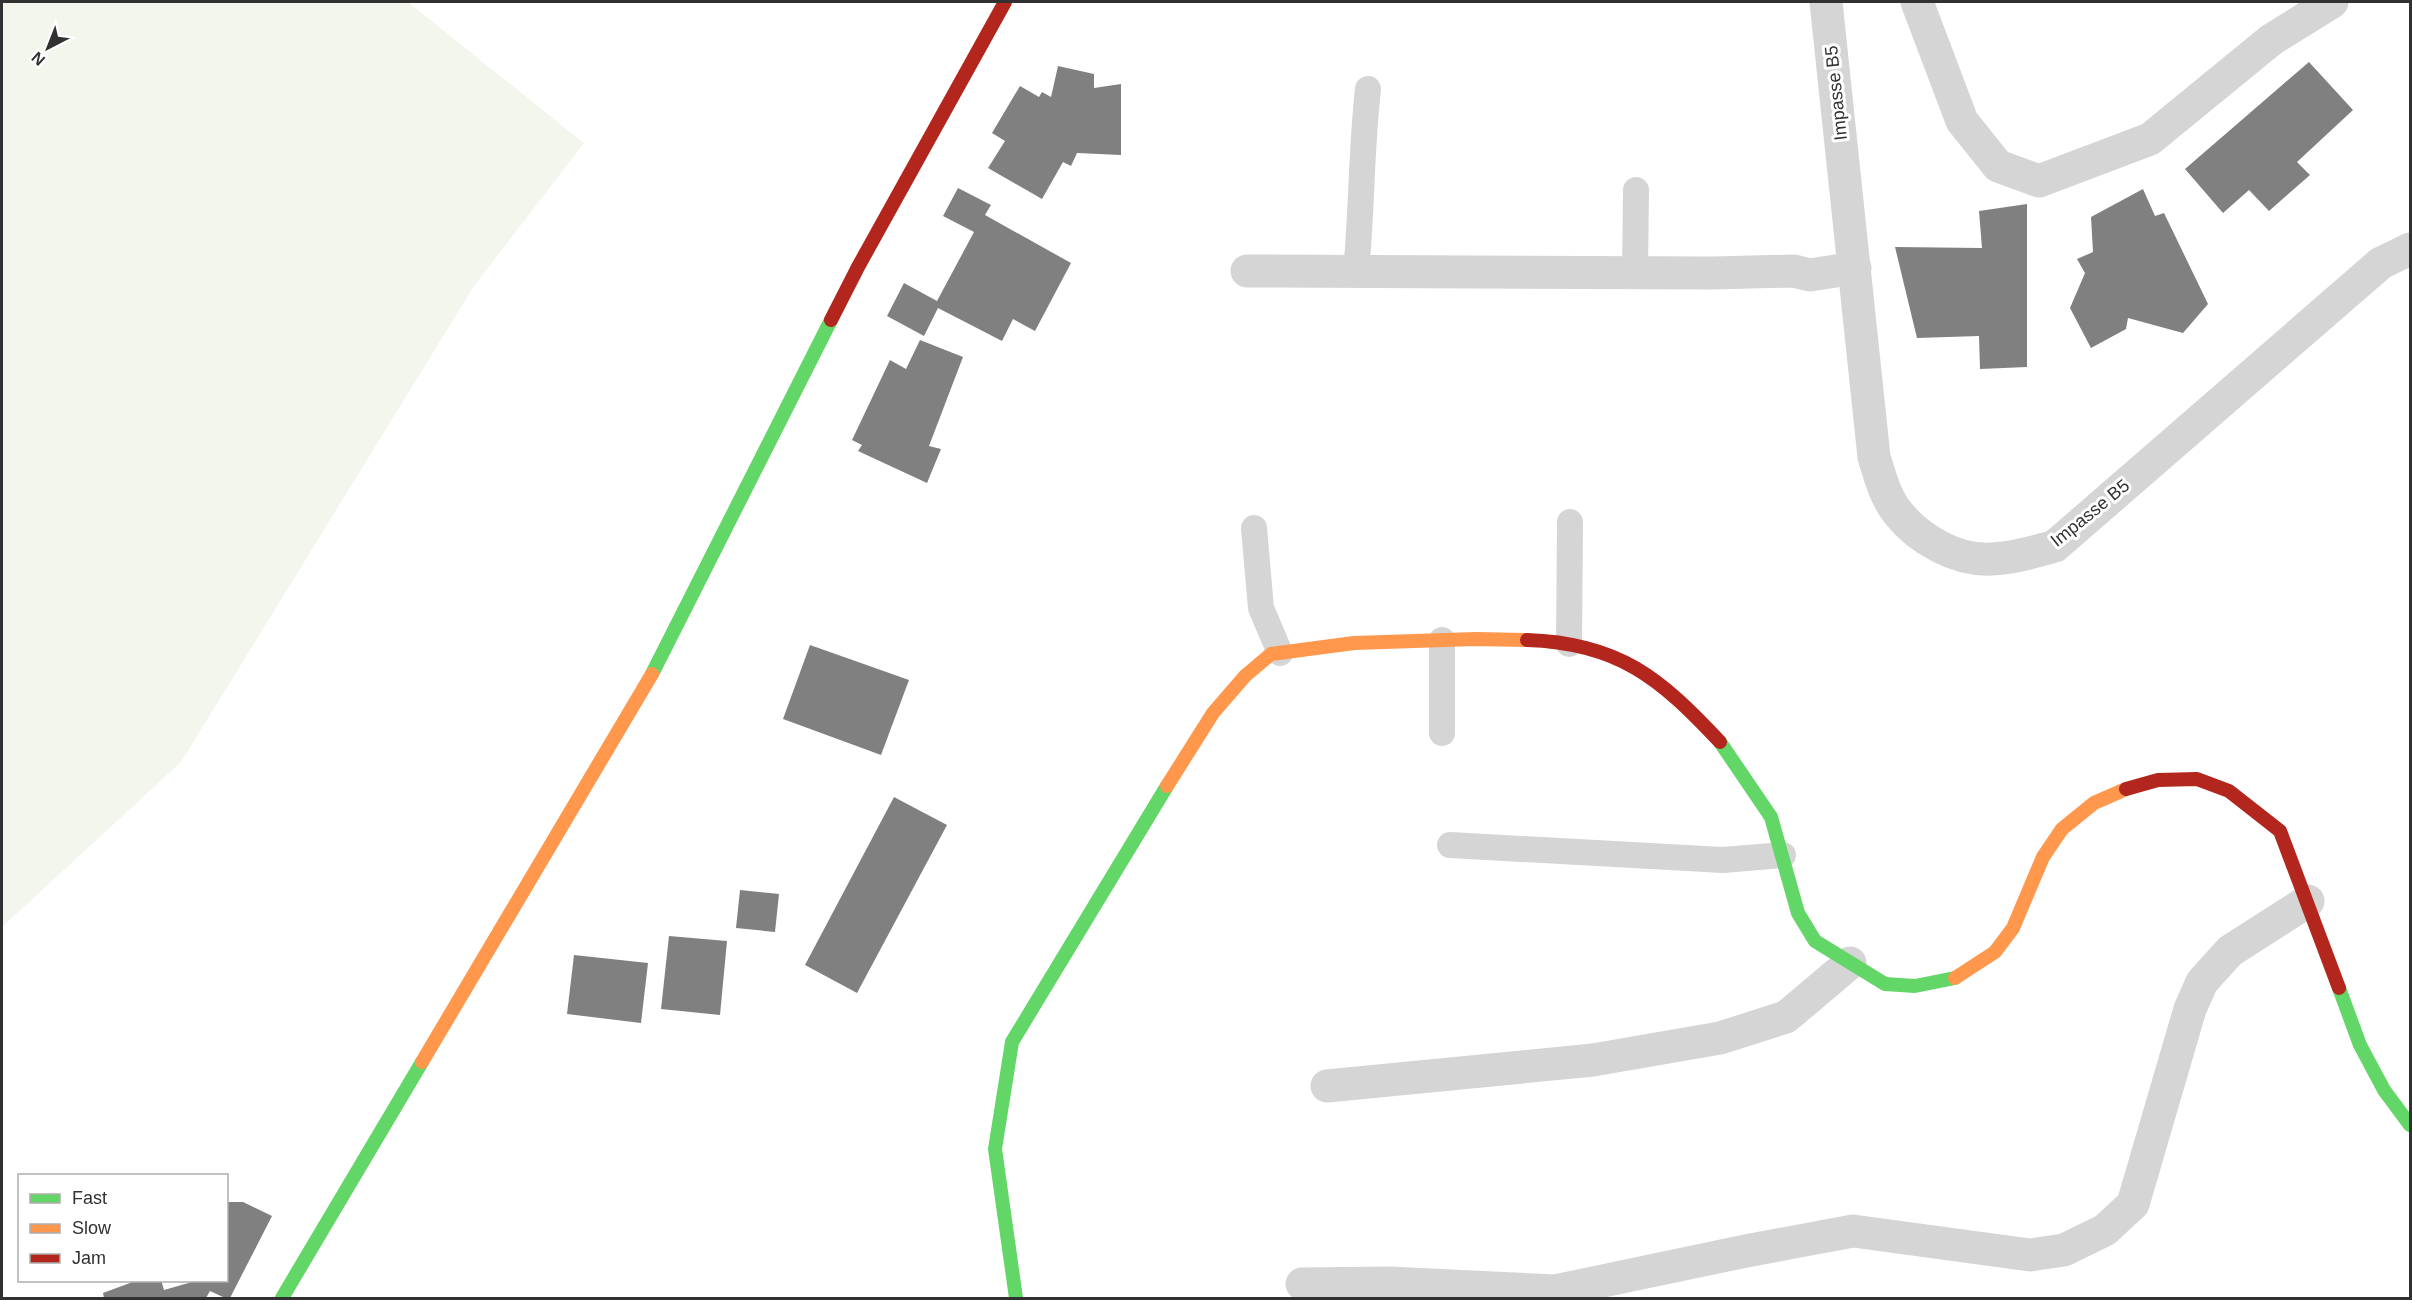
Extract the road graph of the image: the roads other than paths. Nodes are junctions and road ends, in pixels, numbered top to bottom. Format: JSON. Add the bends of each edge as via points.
{"nodes":[{"id":1,"x":1005,"y":2,"type":"edge"},
{"id":2,"x":1826,"y":2,"type":"edge"},
{"id":3,"x":1917,"y":2,"type":"edge"},
{"id":4,"x":2332,"y":2,"type":"edge"},
{"id":5,"x":1368,"y":89,"type":"dead end"},
{"id":6,"x":1636,"y":190,"type":"dead end"},
{"id":7,"x":2410,"y":249,"type":"edge"},
{"id":8,"x":1855,"y":268,"type":"junction"},
{"id":9,"x":1247,"y":271,"type":"dead end"},
{"id":10,"x":1356,"y":272,"type":"junction"},
{"id":11,"x":1635,"y":273,"type":"junction"},
{"id":12,"x":1570,"y":522,"type":"dead end"},
{"id":13,"x":1254,"y":528,"type":"dead end"},
{"id":14,"x":1442,"y":640,"type":"junction"},
{"id":15,"x":1569,"y":644,"type":"junction"},
{"id":16,"x":1280,"y":653,"type":"junction"},
{"id":17,"x":1442,"y":732,"type":"dead end"},
{"id":18,"x":1450,"y":845,"type":"dead end"},
{"id":19,"x":1783,"y":855,"type":"junction"},
{"id":20,"x":2308,"y":901,"type":"junction"},
{"id":21,"x":1850,"y":963,"type":"junction"},
{"id":22,"x":1327,"y":1086,"type":"dead end"},
{"id":23,"x":2410,"y":1125,"type":"edge"},
{"id":24,"x":1302,"y":1284,"type":"dead end"},
{"id":25,"x":282,"y":1299,"type":"edge"},
{"id":26,"x":1016,"y":1299,"type":"edge"}],
"edges":[{"from":1,"to":25,"type":"street","via":[[858,267],[659,662]]},
{"from":2,"to":8,"type":"street","name":"Impasse B5"},
{"from":3,"to":4,"type":"street","via":[[1962,122],[1998,166],[2038,181],[2151,139],[2271,40]]},
{"from":5,"to":10,"type":"lane"},
{"from":6,"to":11,"type":"lane"},
{"from":7,"to":8,"type":"street","name":"Impasse B5","via":[[2381,263],[2055,546],[1988,560],[1955,553],[1928,541],[1897,512],[1883,486],[1874,457]]},
{"from":8,"to":11,"type":"street","via":[[1810,275]]},
{"from":9,"to":10,"type":"street"},
{"from":10,"to":11,"type":"street"},
{"from":12,"to":15,"type":"lane"},
{"from":13,"to":16,"type":"lane","via":[[1261,608]]},
{"from":14,"to":15,"type":"street"},
{"from":14,"to":16,"type":"street","via":[[1354,643]]},
{"from":14,"to":17,"type":"lane"},
{"from":15,"to":19,"type":"street","via":[[1596,649],[1630,664],[1688,708],[1724,746],[1771,818]]},
{"from":16,"to":26,"type":"street","via":[[1270,654],[1245,676],[1213,713],[1012,1042],[995,1149]]},
{"from":18,"to":19,"type":"lane","via":[[1723,860]]},
{"from":19,"to":21,"type":"street","via":[[1798,913],[1815,941]]},
{"from":20,"to":21,"type":"street","via":[[2280,831],[2255,809],[2229,791],[2197,779],[2158,780],[2117,790],[2062,829],[2043,857],[2013,928],[1995,952],[1955,978],[1915,986],[1885,984]]},
{"from":20,"to":23,"type":"street","via":[[2360,1045],[2384,1090]]},
{"from":20,"to":24,"type":"street","via":[[2230,951],[2202,982],[2190,1009],[2133,1204],[2105,1230],[2064,1250],[2030,1255],[1852,1231],[1555,1291],[1389,1283]]},
{"from":21,"to":22,"type":"street","via":[[1786,1017],[1720,1038],[1593,1060]]}]}
